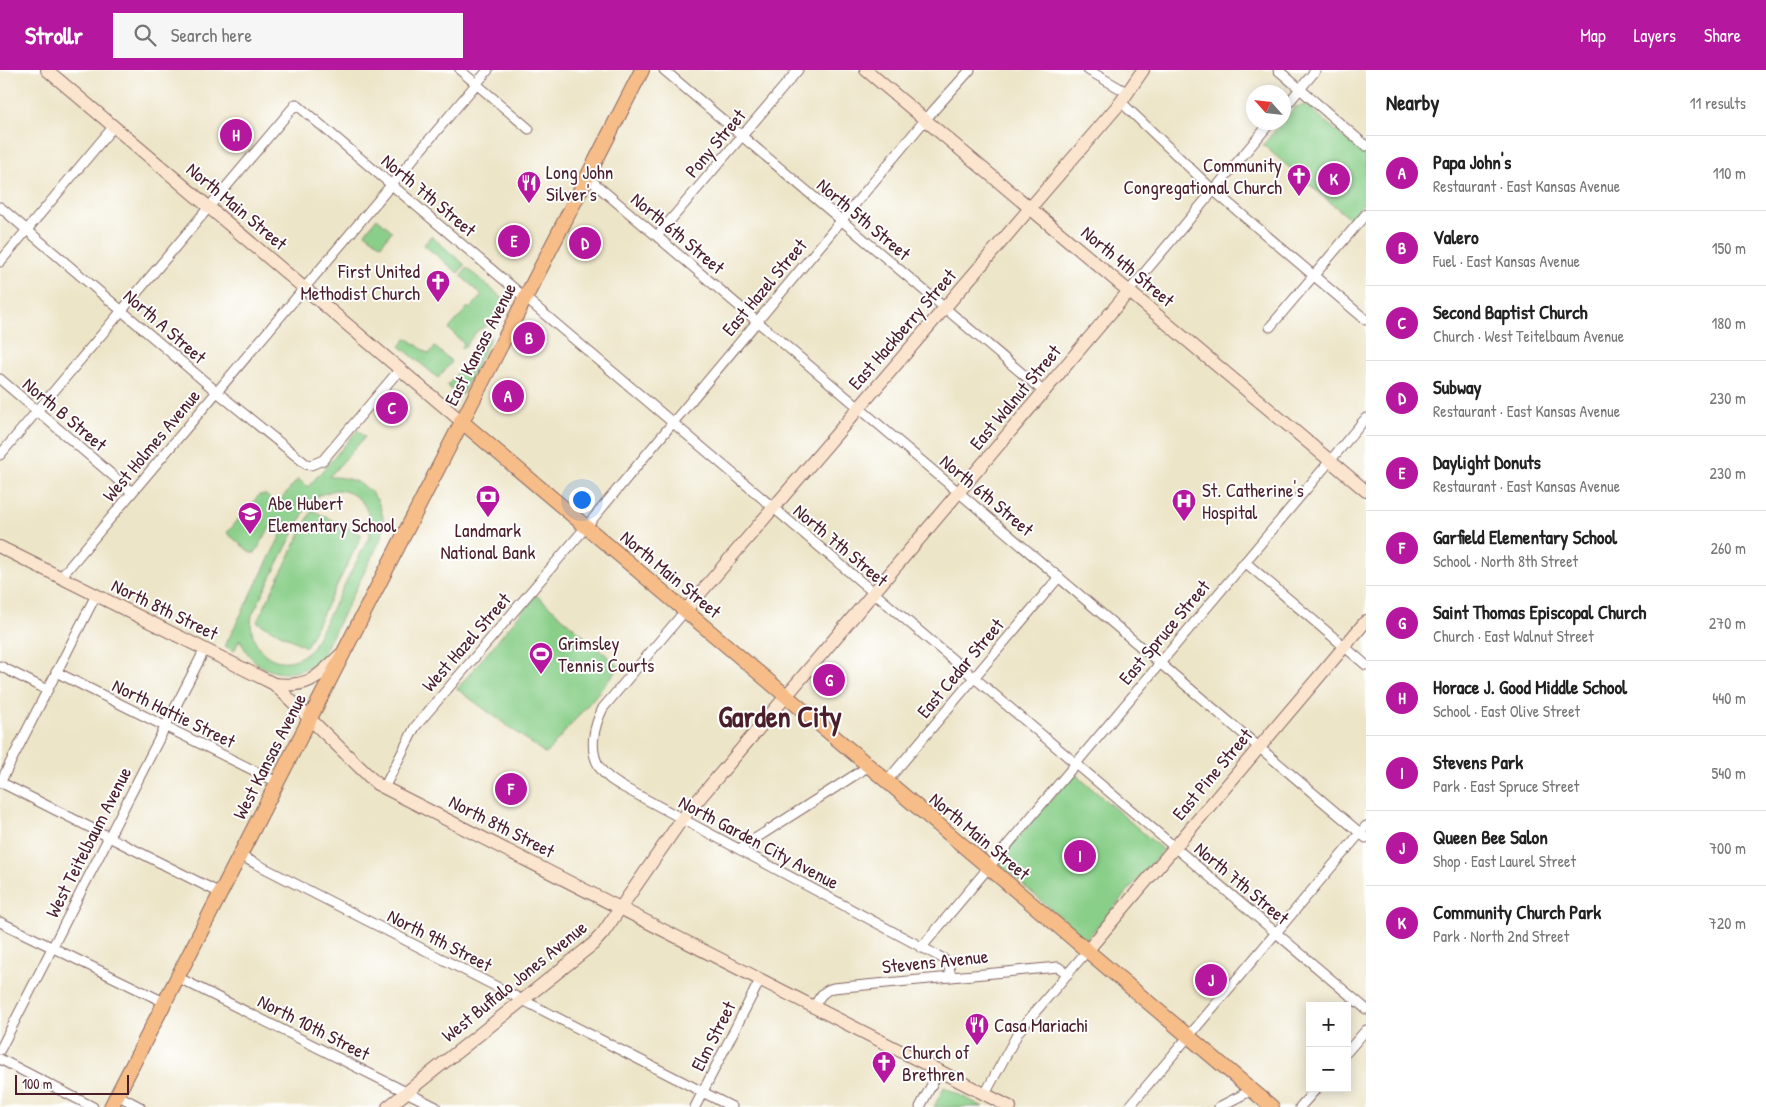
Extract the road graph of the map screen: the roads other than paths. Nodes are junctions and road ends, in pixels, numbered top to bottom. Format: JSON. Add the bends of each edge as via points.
{"nodes":[{"id":1,"x":47,"y":70,"type":"edge"},
{"id":2,"x":460,"y":70,"type":"edge"},
{"id":3,"x":488,"y":70,"type":"edge"},
{"id":4,"x":642,"y":70,"type":"edge"},
{"id":5,"x":664,"y":70,"type":"edge"},
{"id":6,"x":798,"y":70,"type":"edge"},
{"id":7,"x":866,"y":70,"type":"edge"},
{"id":8,"x":970,"y":70,"type":"edge"},
{"id":9,"x":1088,"y":70,"type":"edge"},
{"id":10,"x":1144,"y":70,"type":"edge"},
{"id":11,"x":1278,"y":70,"type":"edge"},
{"id":12,"x":1316,"y":70,"type":"edge"},
{"id":13,"x":476,"y":84,"type":"junction"},
{"id":14,"x":1299,"y":89,"type":"junction"},
{"id":15,"x":1124,"y":97,"type":"junction"},
{"id":16,"x":1291,"y":99,"type":"edge"},
{"id":17,"x":925,"y":120,"type":"junction"},
{"id":18,"x":114,"y":126,"type":"junction"},
{"id":19,"x":529,"y":129,"type":"dead end"},
{"id":20,"x":1264,"y":130,"type":"edge"},
{"id":21,"x":741,"y":136,"type":"junction"},
{"id":22,"x":1366,"y":146,"type":"edge"},
{"id":23,"x":587,"y":177,"type":"junction"},
{"id":24,"x":391,"y":185,"type":"junction"},
{"id":25,"x":1213,"y":190,"type":"junction"},
{"id":26,"x":0,"y":207,"type":"edge"},
{"id":27,"x":209,"y":207,"type":"junction"},
{"id":28,"x":1030,"y":208,"type":"junction"},
{"id":29,"x":1366,"y":214,"type":"edge"},
{"id":30,"x":841,"y":221,"type":"junction"},
{"id":31,"x":27,"y":230,"type":"junction"},
{"id":32,"x":657,"y":236,"type":"junction"},
{"id":33,"x":0,"y":262,"type":"edge"},
{"id":34,"x":1314,"y":276,"type":"junction"},
{"id":35,"x":305,"y":287,"type":"junction"},
{"id":36,"x":1129,"y":291,"type":"junction"},
{"id":37,"x":525,"y":296,"type":"junction"},
{"id":38,"x":944,"y":308,"type":"junction"},
{"id":39,"x":122,"y":310,"type":"junction"},
{"id":40,"x":1366,"y":320,"type":"edge"},
{"id":41,"x":757,"y":322,"type":"junction"},
{"id":42,"x":1270,"y":326,"type":"dead end"},
{"id":43,"x":400,"y":369,"type":"junction"},
{"id":44,"x":0,"y":380,"type":"edge"},
{"id":45,"x":217,"y":392,"type":"junction"},
{"id":46,"x":1044,"y":392,"type":"junction"},
{"id":47,"x":859,"y":408,"type":"junction"},
{"id":48,"x":37,"y":410,"type":"junction"},
{"id":49,"x":1366,"y":418,"type":"edge"},
{"id":50,"x":461,"y":421,"type":"junction"},
{"id":51,"x":672,"y":423,"type":"junction"},
{"id":52,"x":0,"y":455,"type":"edge"},
{"id":53,"x":1330,"y":461,"type":"junction"},
{"id":54,"x":1366,"y":491,"type":"edge"},
{"id":55,"x":132,"y":492,"type":"junction"},
{"id":56,"x":959,"y":492,"type":"junction"},
{"id":57,"x":773,"y":508,"type":"junction"},
{"id":58,"x":586,"y":527,"type":"junction"},
{"id":59,"x":0,"y":547,"type":"edge"},
{"id":60,"x":1245,"y":562,"type":"junction"},
{"id":61,"x":61,"y":577,"type":"junction"},
{"id":62,"x":1058,"y":577,"type":"junction"},
{"id":63,"x":874,"y":594,"type":"junction"},
{"id":64,"x":96,"y":595,"type":"junction"},
{"id":65,"x":686,"y":611,"type":"junction"},
{"id":66,"x":1366,"y":621,"type":"edge"},
{"id":67,"x":1344,"y":647,"type":"junction"},
{"id":68,"x":205,"y":649,"type":"junction"},
{"id":69,"x":344,"y":652,"type":"junction"},
{"id":70,"x":1160,"y":663,"type":"junction"},
{"id":71,"x":0,"y":666,"type":"edge"},
{"id":72,"x":1366,"y":666,"type":"edge"},
{"id":73,"x":56,"y":672,"type":"junction"},
{"id":74,"x":973,"y":678,"type":"junction"},
{"id":75,"x":274,"y":684,"type":"junction"},
{"id":76,"x":47,"y":690,"type":"junction"},
{"id":77,"x":787,"y":696,"type":"junction"},
{"id":78,"x":310,"y":718,"type":"junction"},
{"id":79,"x":166,"y":726,"type":"junction"},
{"id":80,"x":1259,"y":747,"type":"junction"},
{"id":81,"x":1075,"y":763,"type":"junction"},
{"id":82,"x":868,"y":766,"type":"junction"},
{"id":83,"x":886,"y":781,"type":"junction"},
{"id":84,"x":0,"y":782,"type":"edge"},
{"id":85,"x":277,"y":782,"type":"junction"},
{"id":86,"x":384,"y":788,"type":"junction"},
{"id":87,"x":682,"y":819,"type":"junction"},
{"id":88,"x":1364,"y":832,"type":"edge"},
{"id":89,"x":109,"y":837,"type":"junction"},
{"id":90,"x":1175,"y":848,"type":"junction"},
{"id":91,"x":739,"y":849,"type":"junction"},
{"id":92,"x":239,"y":856,"type":"junction"},
{"id":93,"x":988,"y":867,"type":"junction"},
{"id":94,"x":220,"y":893,"type":"junction"},
{"id":95,"x":622,"y":908,"type":"junction"},
{"id":96,"x":0,"y":922,"type":"edge"},
{"id":97,"x":1276,"y":933,"type":"junction"},
{"id":98,"x":52,"y":948,"type":"junction"},
{"id":99,"x":921,"y":948,"type":"junction"},
{"id":100,"x":1087,"y":951,"type":"junction"},
{"id":101,"x":1068,"y":974,"type":"junction"},
{"id":102,"x":951,"y":976,"type":"junction"},
{"id":103,"x":177,"y":977,"type":"junction"},
{"id":104,"x":760,"y":980,"type":"junction"},
{"id":105,"x":523,"y":1001,"type":"junction"},
{"id":106,"x":164,"y":1002,"type":"junction"},
{"id":107,"x":814,"y":1007,"type":"junction"},
{"id":108,"x":1366,"y":1009,"type":"edge"},
{"id":109,"x":1366,"y":1030,"type":"edge"},
{"id":110,"x":1189,"y":1037,"type":"junction"},
{"id":111,"x":1351,"y":1047,"type":"edge"},
{"id":112,"x":0,"y":1050,"type":"edge"},
{"id":113,"x":0,"y":1059,"type":"edge"},
{"id":114,"x":938,"y":1071,"type":"junction"},
{"id":115,"x":1252,"y":1090,"type":"junction"},
{"id":116,"x":407,"y":1092,"type":"junction"},
{"id":117,"x":703,"y":1092,"type":"junction"},
{"id":118,"x":1313,"y":1092,"type":"edge"},
{"id":119,"x":985,"y":1094,"type":"junction"},
{"id":120,"x":114,"y":1101,"type":"edge"},
{"id":121,"x":93,"y":1107,"type":"edge"},
{"id":122,"x":140,"y":1107,"type":"edge"},
{"id":123,"x":388,"y":1107,"type":"edge"},
{"id":124,"x":436,"y":1107,"type":"edge"},
{"id":125,"x":695,"y":1107,"type":"edge"},
{"id":126,"x":732,"y":1107,"type":"edge"},
{"id":127,"x":920,"y":1107,"type":"edge"},
{"id":128,"x":1010,"y":1107,"type":"edge"},
{"id":129,"x":1129,"y":1107,"type":"edge"},
{"id":130,"x":1219,"y":1107,"type":"edge"},
{"id":131,"x":1272,"y":1107,"type":"edge"},
{"id":132,"x":1300,"y":1107,"type":"edge"}],
"edges":[{"from":1,"to":18,"type":"street","name":"North Main Street"},
{"from":2,"to":13,"type":"street"},
{"from":3,"to":13,"type":"street","name":"West Holmes Avenue"},
{"from":4,"to":23,"type":"main road","name":"East Kansas Avenue"},
{"from":5,"to":21,"type":"street","name":"North 5th Street"},
{"from":6,"to":21,"type":"street","name":"Pony Street"},
{"from":7,"to":17,"type":"street","name":"North 4th Street"},
{"from":8,"to":17,"type":"street","name":"East Hazel Street"},
{"from":9,"to":15,"type":"street"},
{"from":10,"to":15,"type":"street","name":"East Hackberry Street"},
{"from":11,"to":14,"type":"street"},
{"from":12,"to":14,"type":"street"},
{"from":13,"to":19,"type":"street"},
{"from":13,"to":24,"type":"street","name":"West Holmes Avenue"},
{"from":14,"to":16,"type":"street"},
{"from":14,"to":22,"type":"street"},
{"from":15,"to":25,"type":"street"},
{"from":15,"to":28,"type":"street","name":"East Hackberry Street"},
{"from":17,"to":28,"type":"street","name":"North 4th Street"},
{"from":17,"to":30,"type":"street","name":"East Hazel Street"},
{"from":18,"to":27,"type":"street","name":"North Main Street"},
{"from":18,"to":31,"type":"street"},
{"from":20,"to":25,"type":"street","name":"East Walnut Street"},
{"from":21,"to":30,"type":"street","name":"North 5th Street"},
{"from":21,"to":32,"type":"street","name":"Pony Street"},
{"from":23,"to":32,"type":"street","name":"North 6th Street"},
{"from":23,"to":37,"type":"main road","name":"East Kansas Avenue"},
{"from":24,"to":27,"type":"street","name":"North 7th Street","via":[[296,104]]},
{"from":24,"to":35,"type":"street","name":"West Holmes Avenue"},
{"from":24,"to":37,"type":"street","name":"North 7th Street"},
{"from":25,"to":34,"type":"street"},
{"from":25,"to":36,"type":"street","name":"East Walnut Street"},
{"from":26,"to":31,"type":"street","name":"North A Street"},
{"from":27,"to":35,"type":"street","name":"North Main Street"},
{"from":27,"to":39,"type":"street"},
{"from":28,"to":36,"type":"street","name":"North 4th Street"},
{"from":28,"to":38,"type":"street","name":"East Hackberry Street"},
{"from":29,"to":34,"type":"street"},
{"from":30,"to":38,"type":"street","name":"North 5th Street"},
{"from":30,"to":41,"type":"street","name":"East Hazel Street"},
{"from":31,"to":33,"type":"street"},
{"from":31,"to":39,"type":"street","name":"North A Street"},
{"from":32,"to":41,"type":"street","name":"North 6th Street"},
{"from":34,"to":40,"type":"street"},
{"from":34,"to":42,"type":"street"},
{"from":35,"to":43,"type":"street","name":"North Main Street"},
{"from":35,"to":45,"type":"street","name":"West Holmes Avenue"},
{"from":36,"to":46,"type":"street","name":"East Walnut Street"},
{"from":36,"to":53,"type":"street","name":"North 4th Street"},
{"from":37,"to":50,"type":"main road","name":"East Kansas Avenue"},
{"from":37,"to":51,"type":"street","name":"North 7th Street"},
{"from":38,"to":46,"type":"street","name":"North 5th Street"},
{"from":38,"to":47,"type":"street","name":"East Hackberry Street"},
{"from":39,"to":45,"type":"street","name":"North A Street"},
{"from":39,"to":48,"type":"street"},
{"from":41,"to":47,"type":"street","name":"North 6th Street"},
{"from":41,"to":51,"type":"street","name":"East Hazel Street"},
{"from":43,"to":45,"type":"street","name":"North A Street","via":[[323,460],[311,465],[301,461]]},
{"from":43,"to":50,"type":"street","name":"North Main Street"},
{"from":44,"to":48,"type":"street","name":"North B Street"},
{"from":45,"to":55,"type":"street","name":"West Holmes Avenue"},
{"from":46,"to":56,"type":"street","name":"East Walnut Street"},
{"from":47,"to":56,"type":"street","name":"North 6th Street"},
{"from":47,"to":57,"type":"street","name":"East Hackberry Street"},
{"from":48,"to":52,"type":"street"},
{"from":48,"to":55,"type":"street","name":"North B Street"},
{"from":49,"to":53,"type":"street","name":"East Spruce Street"},
{"from":50,"to":58,"type":"main road","name":"North Main Street"},
{"from":50,"to":69,"type":"main road","name":"West Kansas Avenue"},
{"from":51,"to":57,"type":"street","name":"North 7th Street"},
{"from":51,"to":58,"type":"street","name":"East Hazel Street"},
{"from":53,"to":54,"type":"street","name":"North 4th Street"},
{"from":53,"to":60,"type":"street","name":"East Spruce Street"},
{"from":55,"to":61,"type":"street","name":"West Holmes Avenue"},
{"from":56,"to":62,"type":"street","name":"North 6th Street"},
{"from":56,"to":63,"type":"street","name":"East Walnut Street"},
{"from":57,"to":63,"type":"street","name":"North 7th Street"},
{"from":57,"to":65,"type":"street","name":"East Hackberry Street"},
{"from":58,"to":65,"type":"main road","name":"North Main Street"},
{"from":58,"to":86,"type":"street","name":"West Hazel Street","via":[[415,727]]},
{"from":59,"to":61,"type":"street","name":"North 8th Street"},
{"from":60,"to":67,"type":"street"},
{"from":60,"to":70,"type":"street","name":"East Spruce Street"},
{"from":61,"to":64,"type":"street","name":"North 8th Street"},
{"from":62,"to":70,"type":"street","name":"North 6th Street"},
{"from":62,"to":74,"type":"street","name":"East Cedar Street"},
{"from":63,"to":74,"type":"street","name":"North 7th Street"},
{"from":63,"to":77,"type":"street","name":"East Walnut Street"},
{"from":64,"to":68,"type":"street","name":"North 8th Street"},
{"from":64,"to":73,"type":"street"},
{"from":65,"to":77,"type":"main road","name":"North Main Street"},
{"from":65,"to":87,"type":"street","name":"North Garden City Avenue","via":[[603,708],[593,734],[600,767],[608,777]]},
{"from":66,"to":67,"type":"street","name":"East Pine Street"},
{"from":67,"to":72,"type":"street"},
{"from":67,"to":80,"type":"street","name":"East Pine Street"},
{"from":68,"to":75,"type":"street","name":"North 8th Street"},
{"from":68,"to":79,"type":"street","name":"West Teitelbaum Avenue"},
{"from":69,"to":75,"type":"street","via":[[321,674],[304,684]]},
{"from":69,"to":78,"type":"main road","name":"West Kansas Avenue"},
{"from":70,"to":80,"type":"street","name":"North 6th Street"},
{"from":70,"to":81,"type":"street","name":"East Spruce Street"},
{"from":71,"to":76,"type":"street"},
{"from":73,"to":76,"type":"street"},
{"from":73,"to":79,"type":"street","name":"North Hattie Street"},
{"from":74,"to":81,"type":"street","name":"North 7th Street"},
{"from":74,"to":83,"type":"street","name":"East Cedar Street"},
{"from":75,"to":78,"type":"street","name":"North 8th Street"},
{"from":76,"to":84,"type":"street"},
{"from":77,"to":82,"type":"main road","name":"North Main Street"},
{"from":77,"to":87,"type":"street","name":"East Walnut Street"},
{"from":78,"to":85,"type":"main road","name":"West Kansas Avenue"},
{"from":78,"to":86,"type":"street","name":"North 8th Street"},
{"from":79,"to":85,"type":"street","name":"North Hattie Street"},
{"from":79,"to":89,"type":"street","name":"West Teitelbaum Avenue"},
{"from":80,"to":88,"type":"street","name":"North 6th Street"},
{"from":80,"to":90,"type":"street","name":"East Pine Street"},
{"from":81,"to":90,"type":"street","name":"North 7th Street"},
{"from":81,"to":93,"type":"street","name":"East Spruce Street"},
{"from":82,"to":83,"type":"main road","name":"North Main Street"},
{"from":82,"to":91,"type":"street"},
{"from":83,"to":93,"type":"main road","name":"North Main Street"},
{"from":84,"to":89,"type":"street"},
{"from":85,"to":92,"type":"main road","name":"West Kansas Avenue"},
{"from":86,"to":95,"type":"street","name":"North 8th Street"},
{"from":87,"to":91,"type":"street","name":"North Garden City Avenue"},
{"from":87,"to":95,"type":"street","name":"West Buffalo Jones Avenue"},
{"from":88,"to":97,"type":"street"},
{"from":89,"to":94,"type":"street"},
{"from":89,"to":98,"type":"street","name":"West Teitelbaum Avenue"},
{"from":90,"to":97,"type":"street","name":"North 7th Street"},
{"from":90,"to":100,"type":"street","name":"East Pine Street"},
{"from":91,"to":99,"type":"street","name":"North Garden City Avenue"},
{"from":92,"to":94,"type":"main road","name":"West Kansas Avenue"},
{"from":92,"to":105,"type":"street","name":"North 9th Street"},
{"from":93,"to":99,"type":"street","name":"East Spruce Street"},
{"from":93,"to":100,"type":"main road","name":"North Main Street"},
{"from":94,"to":103,"type":"main road","name":"West Kansas Avenue"},
{"from":95,"to":104,"type":"street","name":"North 8th Street"},
{"from":95,"to":105,"type":"street","name":"West Buffalo Jones Avenue","via":[[593,944]]},
{"from":96,"to":98,"type":"street"},
{"from":97,"to":108,"type":"street","name":"North 7th Street"},
{"from":97,"to":110,"type":"street"},
{"from":98,"to":106,"type":"street"},
{"from":98,"to":112,"type":"street","name":"West Teitelbaum Avenue"},
{"from":99,"to":102,"type":"street","name":"North Garden City Avenue","via":[[945,960]]},
{"from":100,"to":101,"type":"street"},
{"from":100,"to":110,"type":"main road","name":"North Main Street"},
{"from":101,"to":102,"type":"street","name":"Stevens Avenue","via":[[1058,967]]},
{"from":101,"to":119,"type":"street","via":[[1019,1030]]},
{"from":102,"to":107,"type":"street","name":"Stevens Avenue","via":[[833,988],[824,991]]},
{"from":103,"to":106,"type":"main road","name":"West Kansas Avenue"},
{"from":103,"to":116,"type":"street","name":"North 10th Street"},
{"from":104,"to":107,"type":"street","name":"North 8th Street"},
{"from":104,"to":117,"type":"street","name":"Elm Street"},
{"from":105,"to":116,"type":"street","name":"West Buffalo Jones Avenue"},
{"from":105,"to":117,"type":"street","name":"North 9th Street"},
{"from":106,"to":120,"type":"main road","name":"West Kansas Avenue"},
{"from":107,"to":114,"type":"street","name":"North 8th Street"},
{"from":109,"to":111,"type":"street"},
{"from":110,"to":115,"type":"main road","name":"North Main Street"},
{"from":110,"to":129,"type":"street"},
{"from":113,"to":121,"type":"street"},
{"from":114,"to":119,"type":"street","name":"North 8th Street"},
{"from":114,"to":127,"type":"street"},
{"from":115,"to":130,"type":"street"},
{"from":115,"to":131,"type":"main road","name":"North Main Street"},
{"from":116,"to":123,"type":"street","name":"West Buffalo Jones Avenue"},
{"from":116,"to":124,"type":"street","name":"North 10th Street"},
{"from":117,"to":125,"type":"street","name":"Elm Street"},
{"from":117,"to":126,"type":"street","name":"North 9th Street"},
{"from":118,"to":132,"type":"street"},
{"from":119,"to":128,"type":"street","name":"North 8th Street"},
{"from":120,"to":122,"type":"street"}]}
